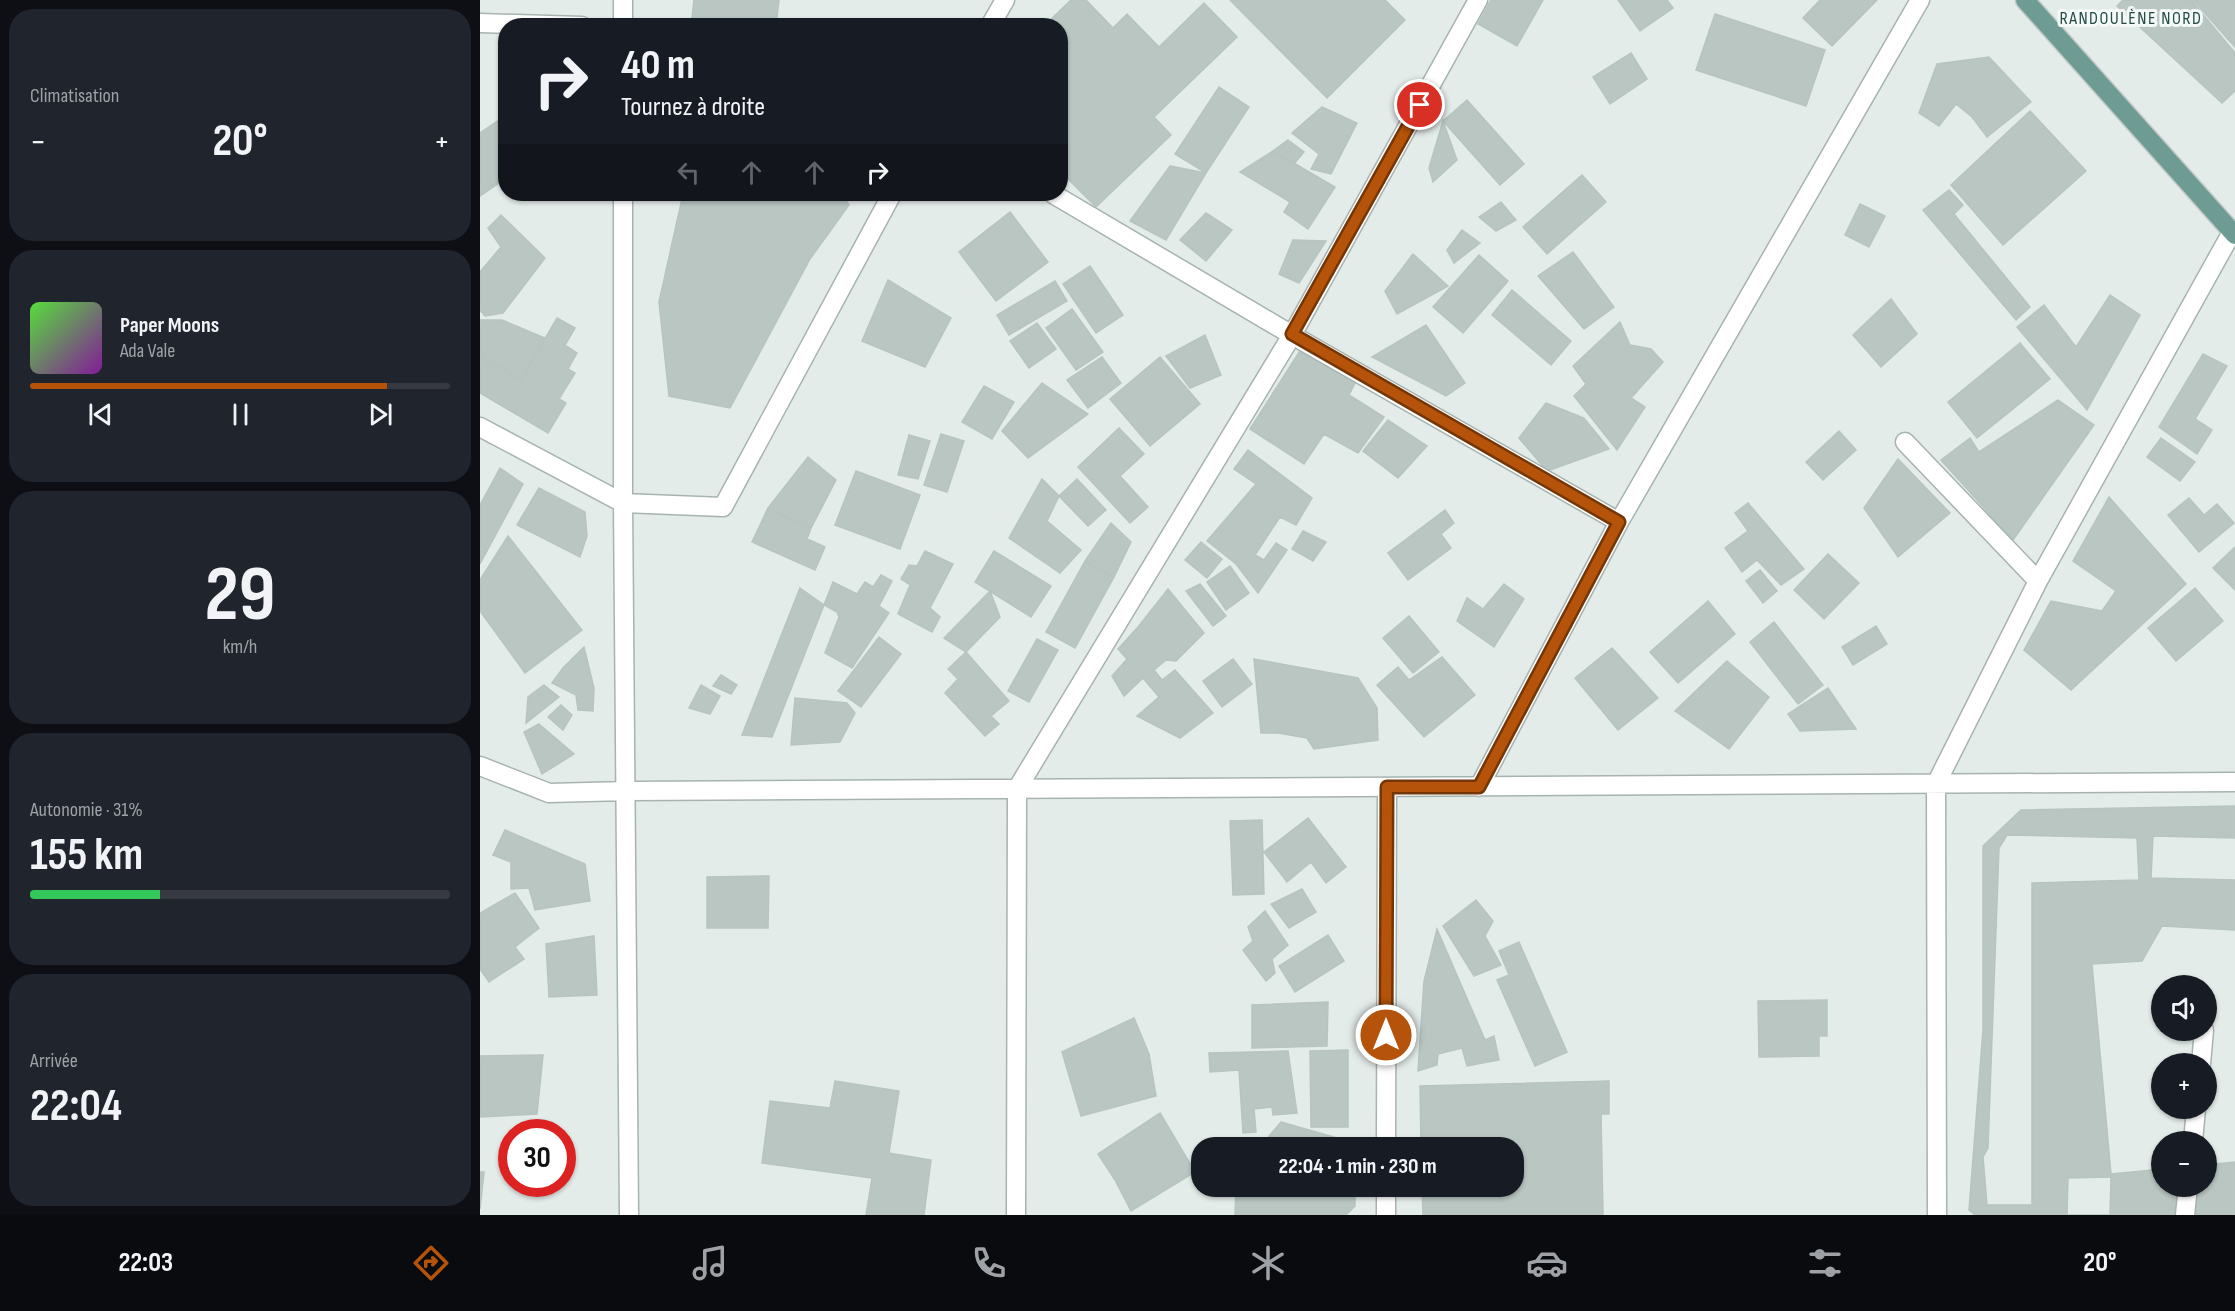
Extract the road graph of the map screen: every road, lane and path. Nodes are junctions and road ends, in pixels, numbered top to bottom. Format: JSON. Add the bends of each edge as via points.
{"nodes":[{"id":1,"x":623,"y":0,"type":"edge"},
{"id":2,"x":1005,"y":0,"type":"edge"},
{"id":3,"x":1478,"y":0,"type":"edge"},
{"id":4,"x":1920,"y":0,"type":"edge"},
{"id":5,"x":2025,"y":0,"type":"edge"},
{"id":6,"x":623,"y":18,"type":"edge"},
{"id":7,"x":995,"y":18,"type":"edge"},
{"id":8,"x":480,"y":23,"type":"edge"},
{"id":9,"x":498,"y":24,"type":"edge"},
{"id":10,"x":623,"y":201,"type":"edge"},
{"id":11,"x":888,"y":201,"type":"edge"},
{"id":12,"x":1065,"y":201,"type":"edge"},
{"id":13,"x":2234,"y":234,"type":"edge"},
{"id":14,"x":1292,"y":334,"type":"junction"},
{"id":15,"x":480,"y":427,"type":"edge"},
{"id":16,"x":1905,"y":442,"type":"dead end"},
{"id":17,"x":623,"y":503,"type":"junction"},
{"id":18,"x":1619,"y":522,"type":"junction"},
{"id":19,"x":2038,"y":580,"type":"junction"},
{"id":20,"x":480,"y":766,"type":"edge"},
{"id":21,"x":2235,"y":782,"type":"edge"},
{"id":22,"x":1936,"y":784,"type":"junction"},
{"id":23,"x":1387,"y":787,"type":"junction"},
{"id":24,"x":1479,"y":787,"type":"junction"},
{"id":25,"x":1017,"y":789,"type":"junction"},
{"id":26,"x":626,"y":791,"type":"junction"},
{"id":27,"x":1386,"y":1137,"type":"edge"},
{"id":28,"x":1386,"y":1197,"type":"edge"},
{"id":29,"x":2187,"y":1197,"type":"edge"},
{"id":30,"x":629,"y":1215,"type":"edge"},
{"id":31,"x":1016,"y":1215,"type":"edge"},
{"id":32,"x":1386,"y":1215,"type":"edge"},
{"id":33,"x":1937,"y":1215,"type":"edge"},
{"id":34,"x":2185,"y":1215,"type":"edge"}],
"edges":[{"from":1,"to":6,"type":"street"},
{"from":2,"to":7,"type":"street"},
{"from":3,"to":14,"type":"street"},
{"from":4,"to":18,"type":"street"},
{"from":5,"to":13,"type":"main road"},
{"from":8,"to":9,"type":"street"},
{"from":10,"to":17,"type":"street"},
{"from":11,"to":17,"type":"street","via":[[723,507]]},
{"from":12,"to":14,"type":"street"},
{"from":13,"to":19,"type":"street"},
{"from":14,"to":18,"type":"street"},
{"from":14,"to":25,"type":"street"},
{"from":15,"to":17,"type":"street"},
{"from":16,"to":19,"type":"street"},
{"from":17,"to":26,"type":"street"},
{"from":18,"to":24,"type":"street"},
{"from":19,"to":22,"type":"street"},
{"from":20,"to":26,"type":"street","via":[[549,793]]},
{"from":21,"to":22,"type":"street"},
{"from":22,"to":24,"type":"street"},
{"from":22,"to":33,"type":"street"},
{"from":23,"to":24,"type":"street"},
{"from":23,"to":25,"type":"street"},
{"from":23,"to":27,"type":"street"},
{"from":25,"to":26,"type":"street"},
{"from":25,"to":31,"type":"street"},
{"from":26,"to":30,"type":"street"},
{"from":28,"to":32,"type":"street"},
{"from":29,"to":34,"type":"street"}]}
